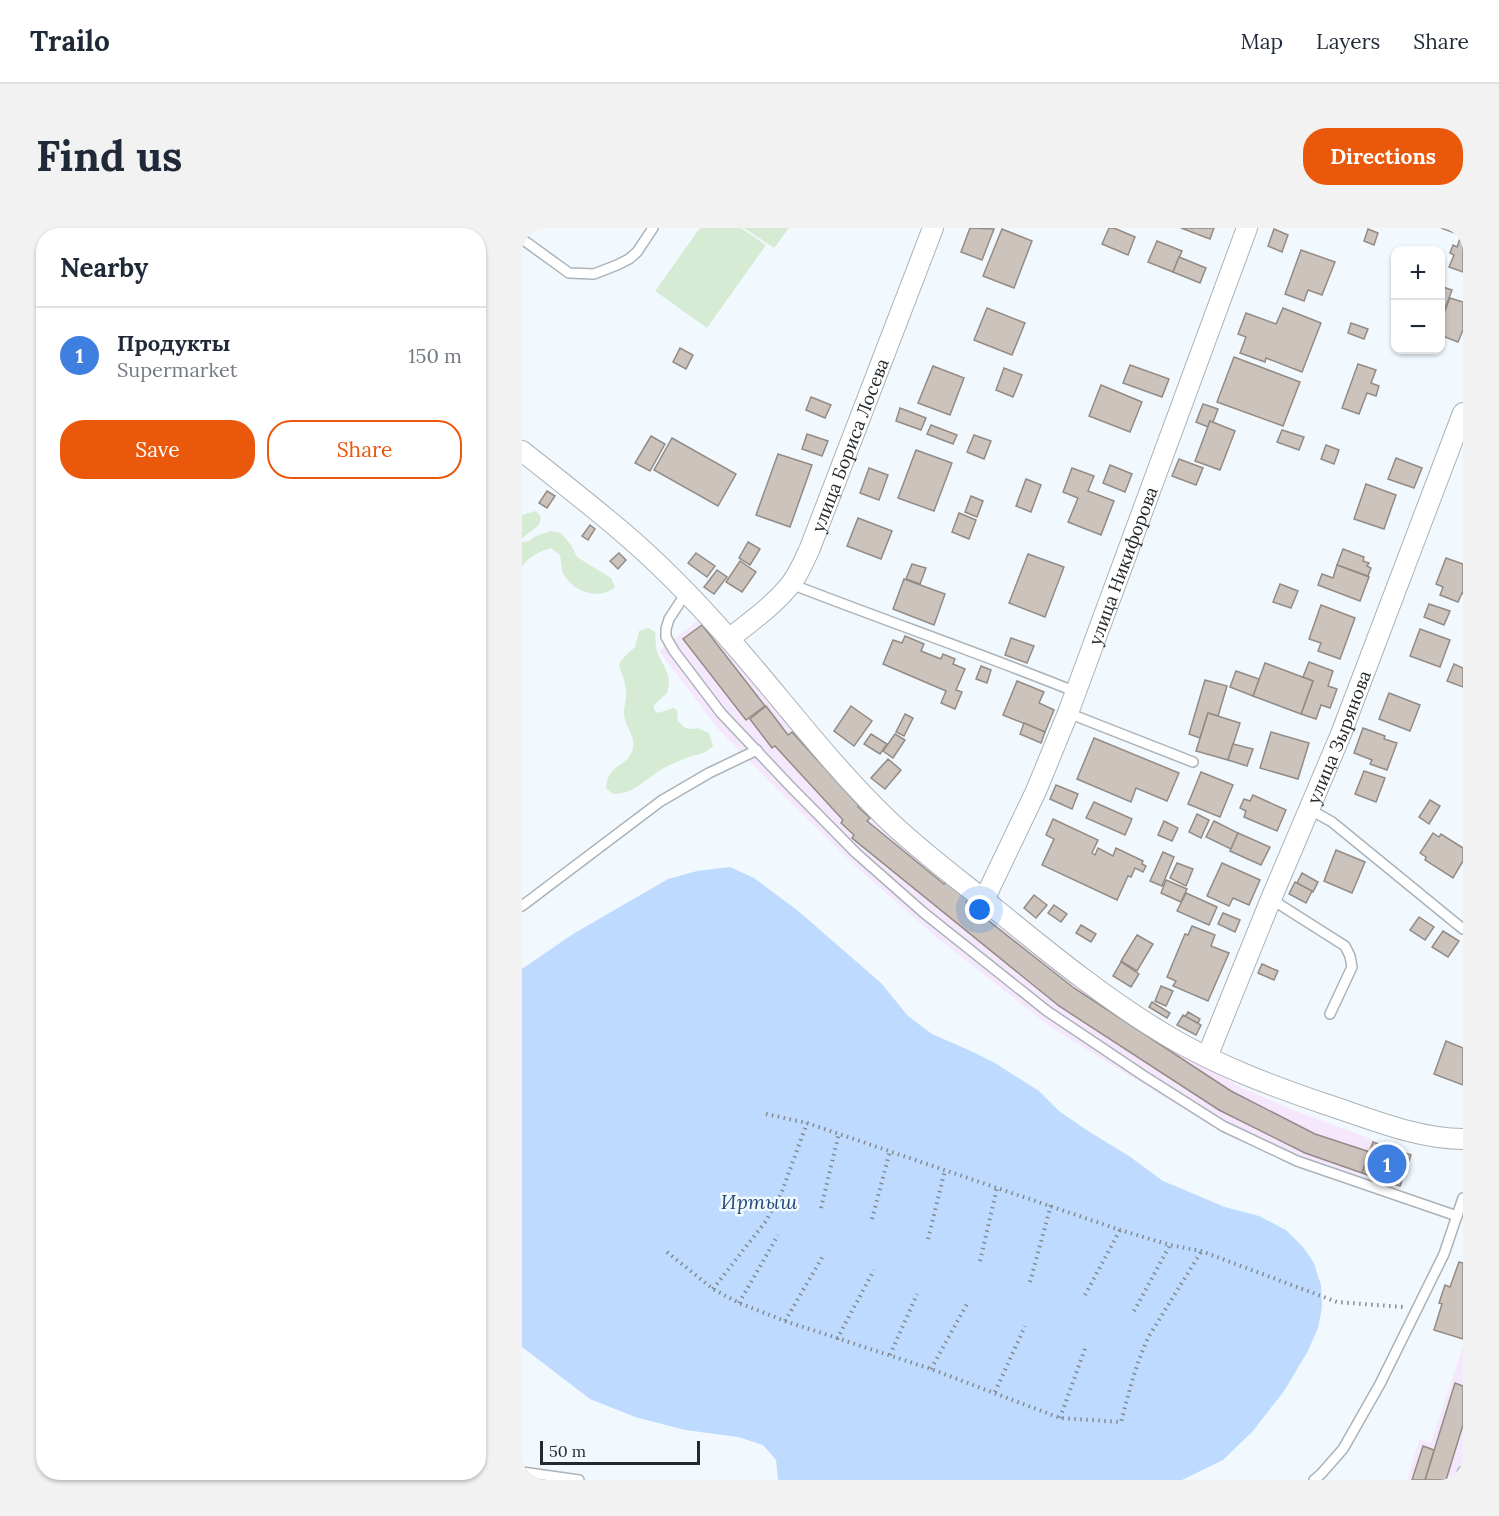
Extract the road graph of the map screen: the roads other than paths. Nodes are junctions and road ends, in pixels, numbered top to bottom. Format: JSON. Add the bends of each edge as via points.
{"nodes":[{"id":1,"x":653,"y":228,"type":"edge"},
{"id":2,"x":933,"y":228,"type":"edge"},
{"id":3,"x":1247,"y":228,"type":"edge"},
{"id":4,"x":522,"y":239,"type":"edge"},
{"id":5,"x":1463,"y":413,"type":"edge"},
{"id":6,"x":522,"y":451,"type":"edge"},
{"id":7,"x":791,"y":584,"type":"junction"},
{"id":8,"x":686,"y":593,"type":"junction"},
{"id":9,"x":729,"y":639,"type":"junction"},
{"id":10,"x":1076,"y":692,"type":"junction"},
{"id":11,"x":1068,"y":713,"type":"junction"},
{"id":12,"x":757,"y":750,"type":"junction"},
{"id":13,"x":1193,"y":762,"type":"dead end"},
{"id":14,"x":1309,"y":809,"type":"junction"},
{"id":15,"x":1270,"y":899,"type":"junction"},
{"id":16,"x":984,"y":900,"type":"junction"},
{"id":17,"x":522,"y":906,"type":"edge"},
{"id":18,"x":1463,"y":928,"type":"edge"},
{"id":19,"x":1330,"y":1014,"type":"dead end"},
{"id":20,"x":1207,"y":1057,"type":"junction"},
{"id":21,"x":1463,"y":1139,"type":"edge"},
{"id":22,"x":1463,"y":1198,"type":"edge"},
{"id":23,"x":1457,"y":1216,"type":"junction"},
{"id":24,"x":1463,"y":1471,"type":"edge"},
{"id":25,"x":522,"y":1472,"type":"edge"},
{"id":26,"x":579,"y":1480,"type":"edge"},
{"id":27,"x":1314,"y":1480,"type":"edge"},
{"id":28,"x":1460,"y":1480,"type":"edge"}],
"edges":[{"from":1,"to":4,"type":"lane","via":[[628,259],[594,273],[569,273]]},
{"from":2,"to":7,"type":"street","name":"улица Бориса Лосева","via":[[810,548]]},
{"from":3,"to":10,"type":"street","name":"улица Никифорова"},
{"from":5,"to":14,"type":"street","name":"улица Зырянова"},
{"from":6,"to":8,"type":"street","via":[[621,531]]},
{"from":7,"to":9,"type":"street","name":"улица Бориса Лосева"},
{"from":7,"to":10,"type":"lane"},
{"from":8,"to":9,"type":"street"},
{"from":8,"to":12,"type":"lane","via":[[669,619],[666,638],[722,713]]},
{"from":9,"to":16,"type":"street","via":[[855,787],[930,857]]},
{"from":10,"to":11,"type":"street","name":"улица Никифорова"},
{"from":11,"to":13,"type":"lane"},
{"from":11,"to":16,"type":"street","name":"улица Никифорова"},
{"from":12,"to":17,"type":"lane","via":[[661,801]]},
{"from":12,"to":23,"type":"lane","via":[[856,853],[924,913],[1047,1011],[1105,1050],[1223,1126],[1297,1161]]},
{"from":14,"to":15,"type":"street","name":"улица Зырянова"},
{"from":14,"to":18,"type":"lane","via":[[1332,822]]},
{"from":15,"to":19,"type":"lane","via":[[1345,946],[1352,967]]},
{"from":15,"to":20,"type":"street","name":"улица Зырянова"},
{"from":16,"to":20,"type":"street","via":[[1121,1006]]},
{"from":20,"to":21,"type":"street","via":[[1387,1124],[1428,1136]]},
{"from":22,"to":23,"type":"lane"},
{"from":23,"to":27,"type":"lane","via":[[1444,1254],[1380,1384],[1342,1449]]},
{"from":24,"to":28,"type":"lane"},
{"from":25,"to":26,"type":"lane"}]}
